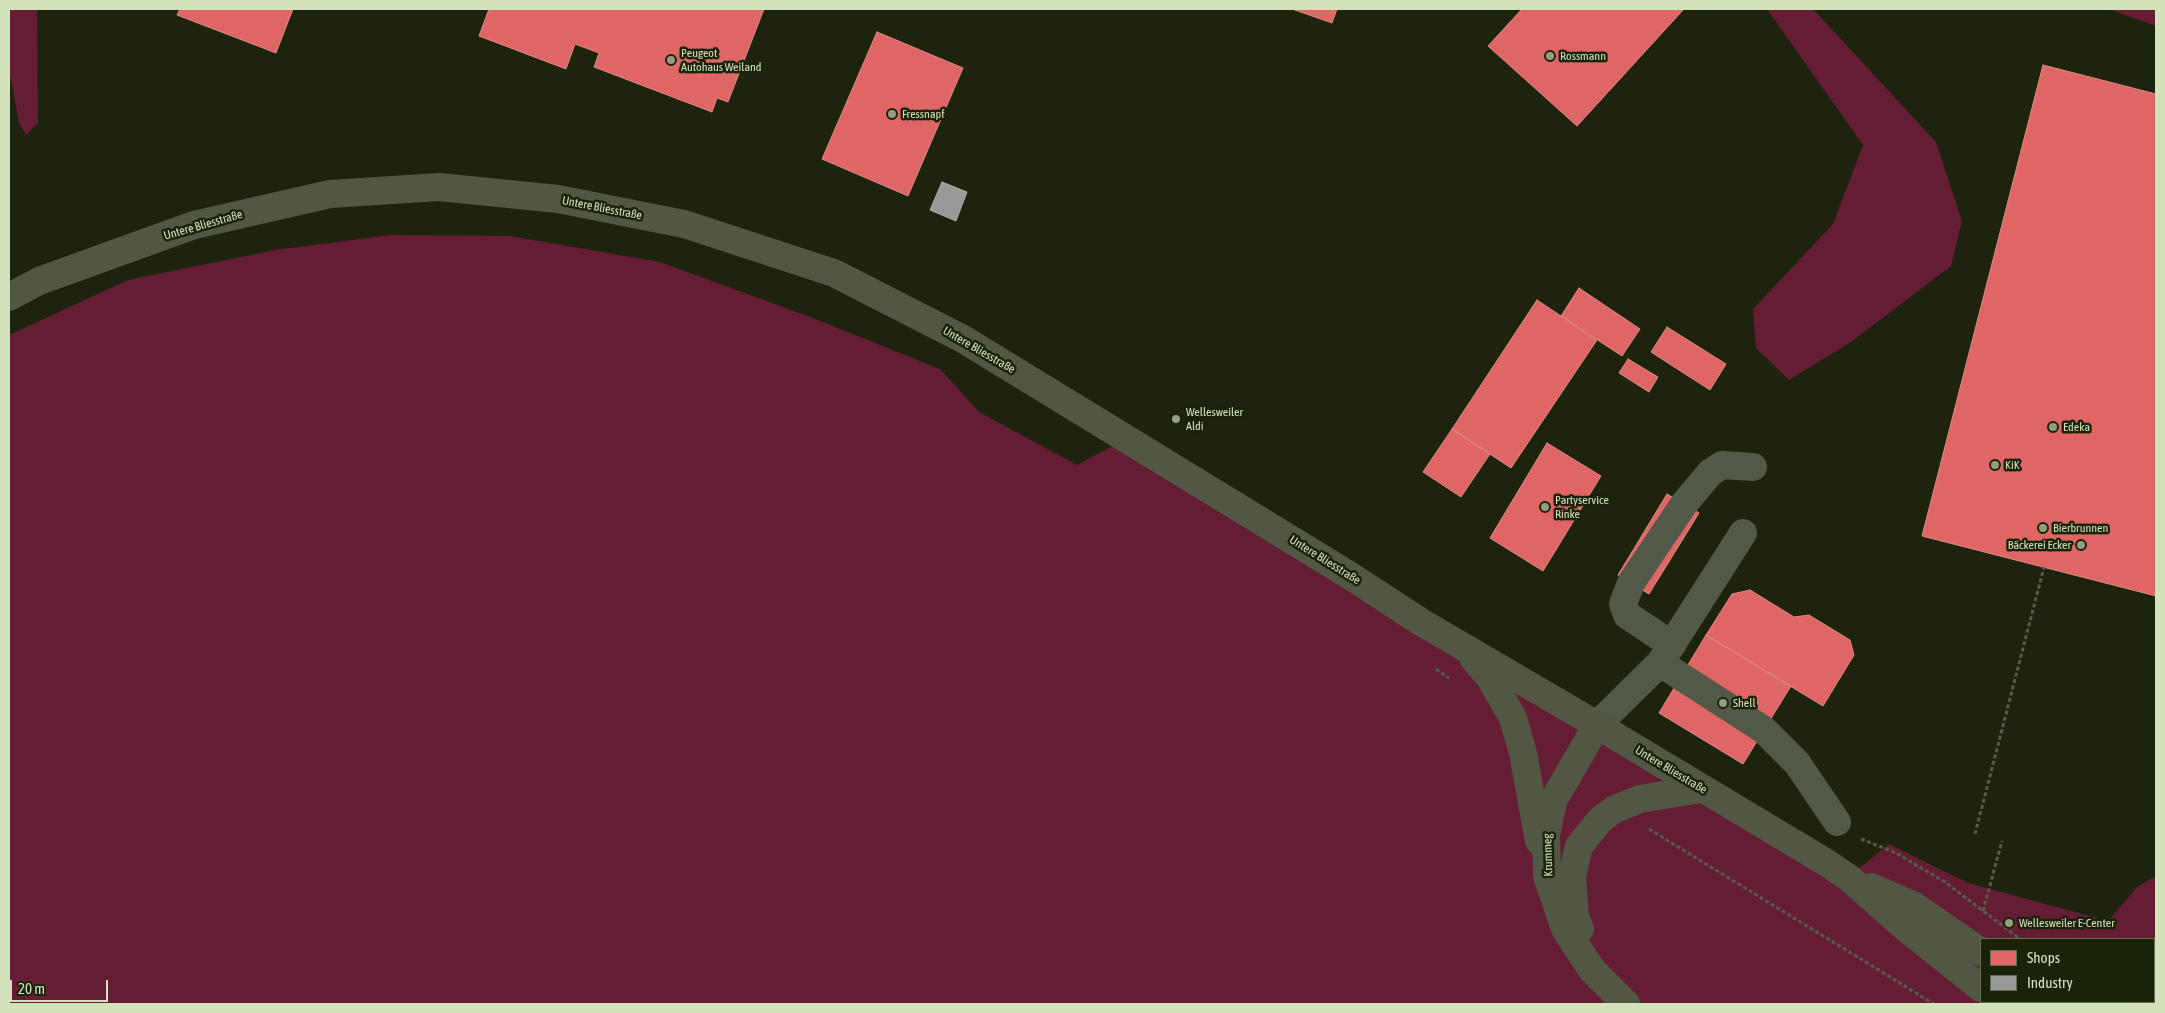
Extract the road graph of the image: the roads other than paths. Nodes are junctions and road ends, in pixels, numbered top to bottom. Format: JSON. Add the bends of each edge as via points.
{"nodes":[{"id":1,"x":9,"y":297,"type":"edge"},
{"id":2,"x":1753,"y":467,"type":"dead end"},
{"id":3,"x":1743,"y":533,"type":"dead end"},
{"id":4,"x":1465,"y":648,"type":"junction"},
{"id":5,"x":1666,"y":654,"type":"junction"},
{"id":6,"x":1597,"y":725,"type":"junction"},
{"id":7,"x":1701,"y":789,"type":"junction"},
{"id":8,"x":1837,"y":822,"type":"dead end"},
{"id":9,"x":1547,"y":876,"type":"junction"},
{"id":10,"x":1849,"y":878,"type":"junction"},
{"id":11,"x":1980,"y":951,"type":"edge"},
{"id":12,"x":1592,"y":970,"type":"junction"},
{"id":13,"x":1980,"y":987,"type":"edge"},
{"id":14,"x":1626,"y":1004,"type":"edge"}],
"edges":[{"from":1,"to":4,"type":"main road","name":"Untere Bliesstraße","via":[[39,280],[194,225],[330,194],[438,187],[558,199],[684,224],[834,273],[963,339]]},
{"from":2,"to":5,"type":"lane","via":[[1722,465],[1710,472],[1684,504],[1631,583],[1623,604],[1627,615]]},
{"from":3,"to":5,"type":"lane"},
{"from":4,"to":6,"type":"main road","name":"Untere Bliesstraße"},
{"from":4,"to":9,"type":"main road","via":[[1490,678],[1513,718]]},
{"from":5,"to":6,"type":"lane"},
{"from":5,"to":8,"type":"lane","via":[[1764,730],[1797,763]]},
{"from":6,"to":7,"type":"main road","name":"Untere Bliesstraße"},
{"from":6,"to":9,"type":"main road","name":"Krummeg","via":[[1553,801],[1546,835]]},
{"from":7,"to":10,"type":"main road","name":"Untere Bliesstraße"},
{"from":7,"to":12,"type":"main road","via":[[1640,799],[1615,809],[1600,820],[1580,846],[1572,876],[1576,916]]},
{"from":9,"to":12,"type":"main road","name":"Krummeg","via":[[1565,929]]},
{"from":10,"to":11,"type":"main road","name":"Untere Bliesstraße","via":[[1914,906]]},
{"from":10,"to":13,"type":"main road","name":"Untere Bliesstraße"},
{"from":12,"to":14,"type":"main road","name":"Krummeg"}]}
